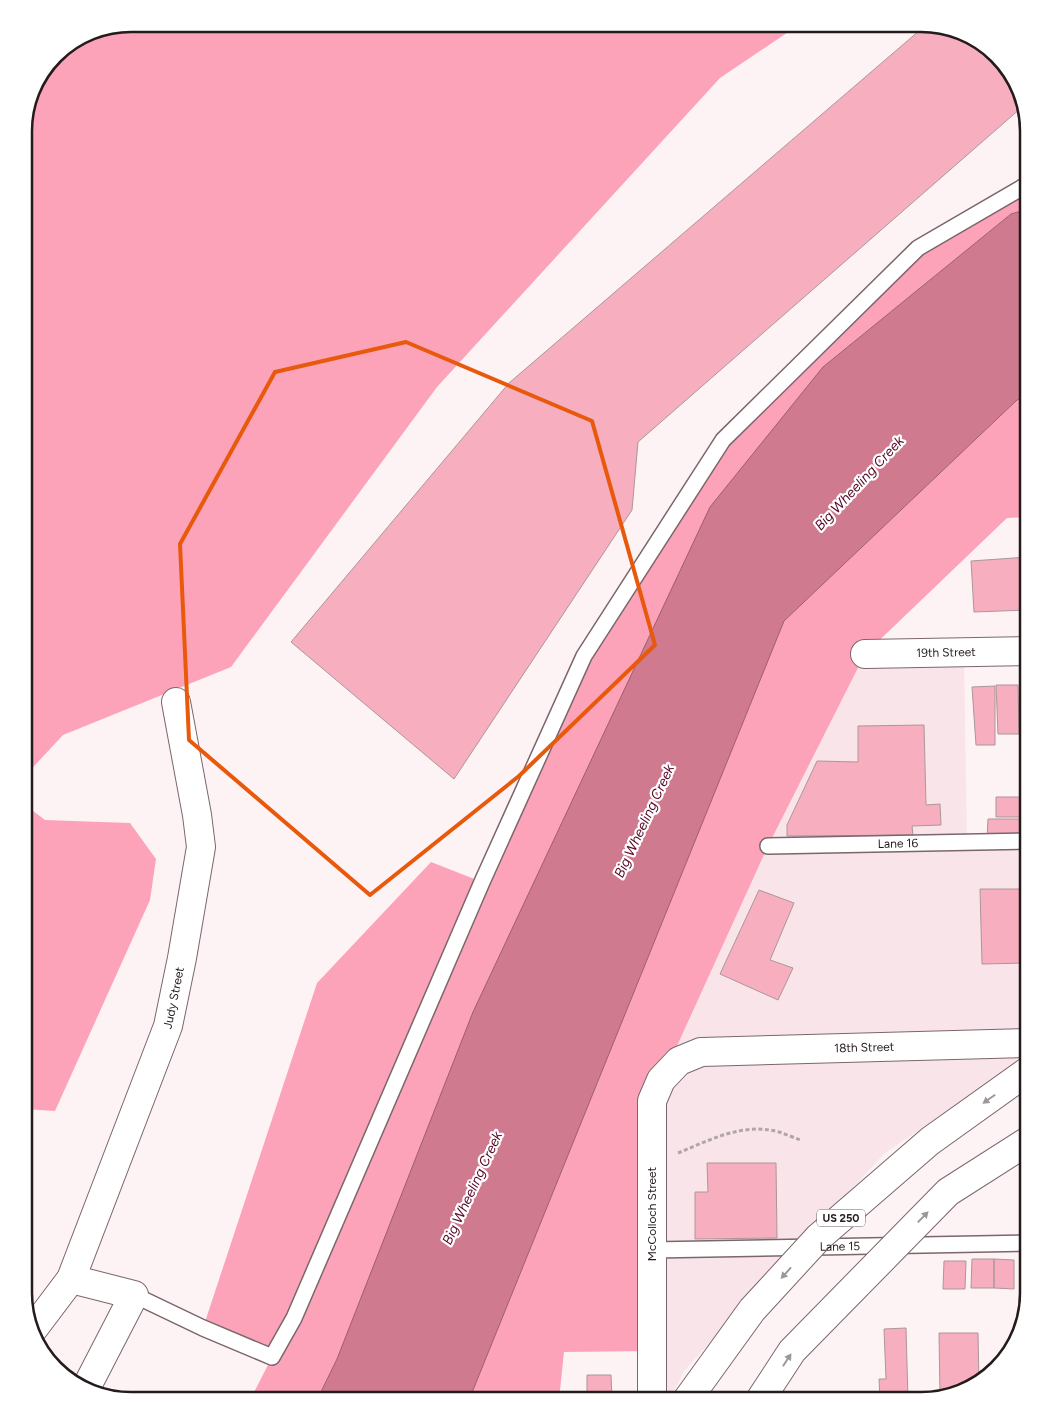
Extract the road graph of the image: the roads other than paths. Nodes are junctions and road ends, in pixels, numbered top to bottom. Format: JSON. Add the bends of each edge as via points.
{"nodes":[{"id":1,"x":1020,"y":189,"type":"edge"},
{"id":2,"x":1020,"y":651,"type":"edge"},
{"id":3,"x":865,"y":654,"type":"dead end"},
{"id":4,"x":176,"y":702,"type":"dead end"},
{"id":5,"x":1020,"y":841,"type":"edge"},
{"id":6,"x":768,"y":846,"type":"dead end"},
{"id":7,"x":1020,"y":1043,"type":"edge"},
{"id":8,"x":701,"y":1052,"type":"joint"},
{"id":9,"x":1020,"y":1077,"type":"edge"},
{"id":10,"x":1020,"y":1146,"type":"edge"},
{"id":11,"x":1020,"y":1243,"type":"edge"},
{"id":12,"x":652,"y":1250,"type":"junction"},
{"id":13,"x":71,"y":1279,"type":"junction"},
{"id":14,"x":134,"y":1295,"type":"junction"},
{"id":15,"x":38,"y":1323,"type":"edge"},
{"id":16,"x":89,"y":1382,"type":"edge"},
{"id":17,"x":652,"y":1392,"type":"edge"},
{"id":18,"x":693,"y":1392,"type":"edge"},
{"id":19,"x":765,"y":1392,"type":"edge"}],
"edges":[{"from":1,"to":14,"type":"lane","via":[[918,248],[724,440],[584,656],[482,882],[298,1309],[272,1357]]},
{"from":2,"to":3,"type":"main road","name":"19th Street"},
{"from":4,"to":13,"type":"main road","name":"Judy Street","via":[[201,847],[182,958],[168,1026]]},
{"from":5,"to":6,"type":"lane","name":"Lane 16"},
{"from":7,"to":8,"type":"main road","name":"18th Street"},
{"from":8,"to":12,"type":"main road","name":"McColloch Street","via":[[679,1061],[661,1080],[652,1101]]},
{"from":9,"to":18,"type":"main road","number":"US 250","one_way":true,"bridge":true,"via":[[930,1141],[819,1237],[752,1310]]},
{"from":19,"to":10,"type":"main road","one_way":true,"bridge":true,"via":[[792,1351],[948,1192]]},
{"from":11,"to":12,"type":"lane","name":"Lane 15"},
{"from":12,"to":17,"type":"main road","name":"McColloch Street"},
{"from":13,"to":14,"type":"main road"},
{"from":13,"to":15,"type":"main road","name":"Judy Street"},
{"from":14,"to":16,"type":"main road"}]}
